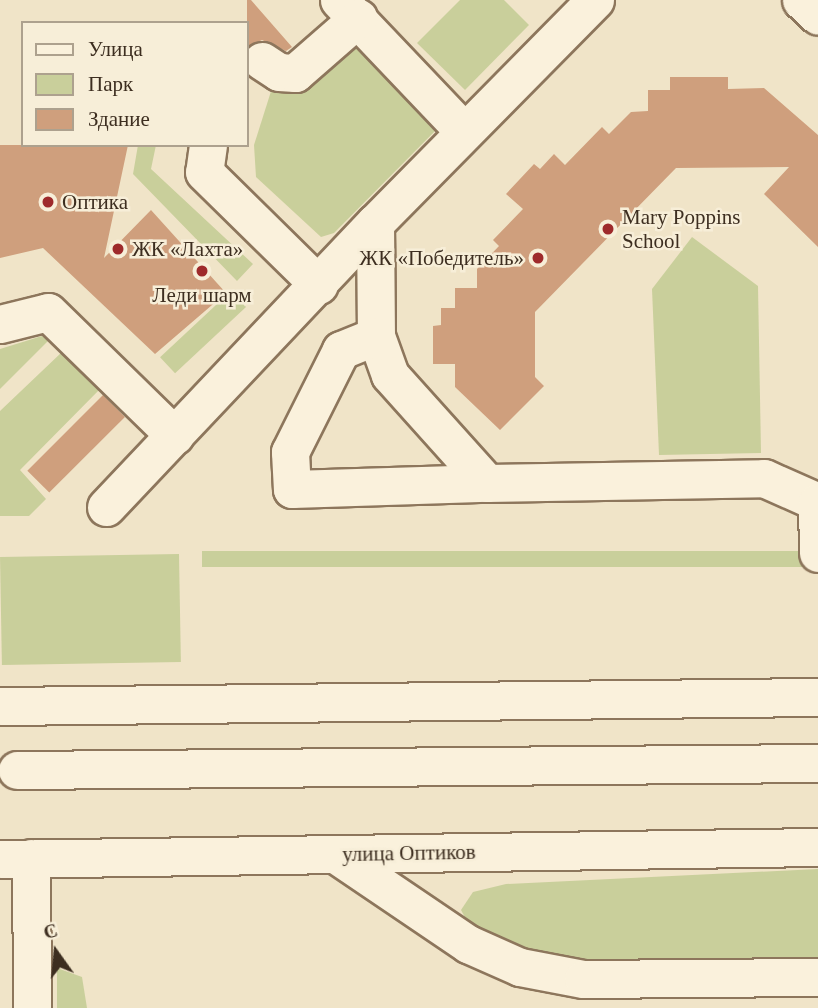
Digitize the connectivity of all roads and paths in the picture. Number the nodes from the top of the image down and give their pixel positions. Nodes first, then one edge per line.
1 (594, 0) edge
2 (801, 0) edge
3 (349, 9) edge
4 (818, 16) edge
5 (262, 61) dead end
6 (462, 130) junction
7 (208, 147) edge
8 (375, 223) junction
9 (319, 285) junction
10 (0, 324) edge
11 (376, 336) junction
12 (175, 436) junction
13 (487, 483) junction
14 (817, 502) edge
15 (106, 507) dead end
16 (818, 553) edge
17 (818, 697) edge
18 (0, 706) edge
19 (818, 763) edge
20 (17, 770) dead end
21 (818, 847) edge
22 (335, 854) junction
23 (15, 858) edge
24 (818, 977) edge
25 (32, 1008) edge

1 - 6 street
2 - 4 street
3 - 5 street
3 - 6 street
6 - 8 street
7 - 9 street
8 - 9 street
8 - 11 street
9 - 12 street
10 - 12 street
11 - 13 street
11 - 13 street
12 - 15 street
13 - 14 street
14 - 16 street
17 - 18 street
19 - 20 street
21 - 22 street, улица Оптиков
22 - 23 street, улица Оптиков
22 - 24 street
23 - 25 street

